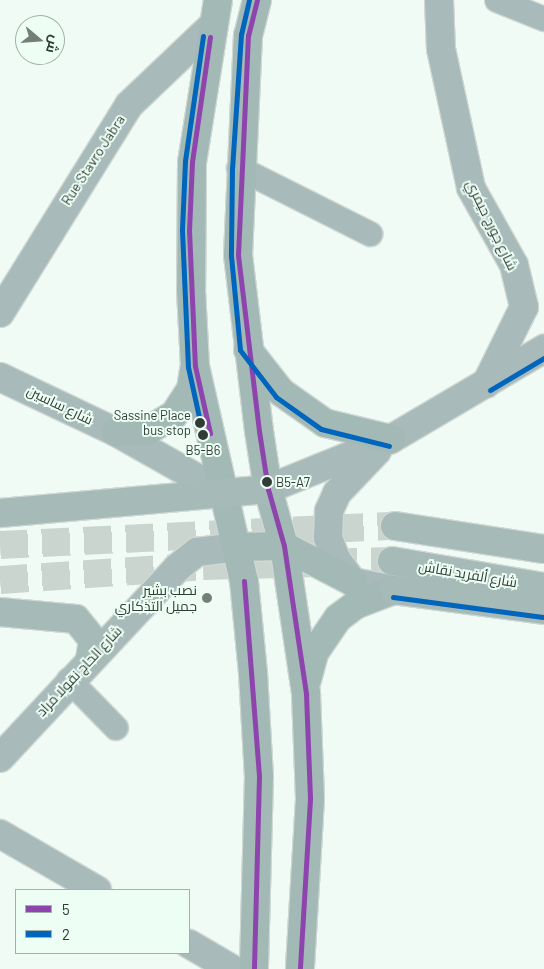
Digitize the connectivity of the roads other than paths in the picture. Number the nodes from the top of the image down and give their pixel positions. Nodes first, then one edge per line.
1 (218, 0) edge
2 (257, 0) edge
3 (439, 0) edge
4 (504, 2) edge
5 (544, 20) edge
6 (211, 27) junction
7 (240, 168) junction
8 (370, 234) dead end
9 (0, 313) edge
10 (246, 348) junction
11 (544, 349) edge
12 (195, 366) junction
13 (0, 377) edge
14 (486, 384) junction
15 (116, 432) junction
16 (391, 439) junction
17 (268, 489) junction
18 (224, 493) junction
19 (0, 513) edge
20 (394, 526) tunnel mouth
21 (284, 546) junction
22 (236, 547) junction
23 (544, 549) edge
24 (392, 560) tunnel mouth
25 (353, 582) junction
26 (544, 587) edge
27 (394, 590) junction
28 (544, 610) edge
29 (0, 612) edge
30 (90, 658) junction
31 (69, 680) junction
32 (306, 694) junction
33 (116, 728) dead end
34 (0, 758) edge
35 (0, 834) edge
36 (95, 889) edge
37 (190, 945) edge
38 (232, 969) edge
39 (254, 969) edge
40 (300, 969) edge

1 - 6 main road
2 - 7 main road
3 - 14 street, شارع جورج حيمري
4 - 5 street
6 - 9 street, Rue Stavro Jabra
6 - 12 main road
7 - 8 street
7 - 10 main road
10 - 16 main road
10 - 17 main road
11 - 14 street
12 - 15 main road
12 - 18 main road
13 - 15 street, شارع ساسين
14 - 16 street
15 - 18 street, شارع ساسين
16 - 17 street
16 - 25 street
17 - 18 highway
17 - 21 main road
18 - 19 highway
18 - 22 main road
20 - 23 highway
21 - 22 main road
21 - 25 main road
21 - 32 main road
22 - 30 street, شارع الحاج نقولا مراد
22 - 39 main road
24 - 26 highway, شارع ألفريد نقاش
25 - 27 street
27 - 28 highway
27 - 32 main road
29 - 30 highway
30 - 31 street, شارع الحاج نقولا مراد
31 - 33 street
31 - 34 street, شارع الحاج نقولا مراد
32 - 40 main road
35 - 36 street
37 - 38 street

